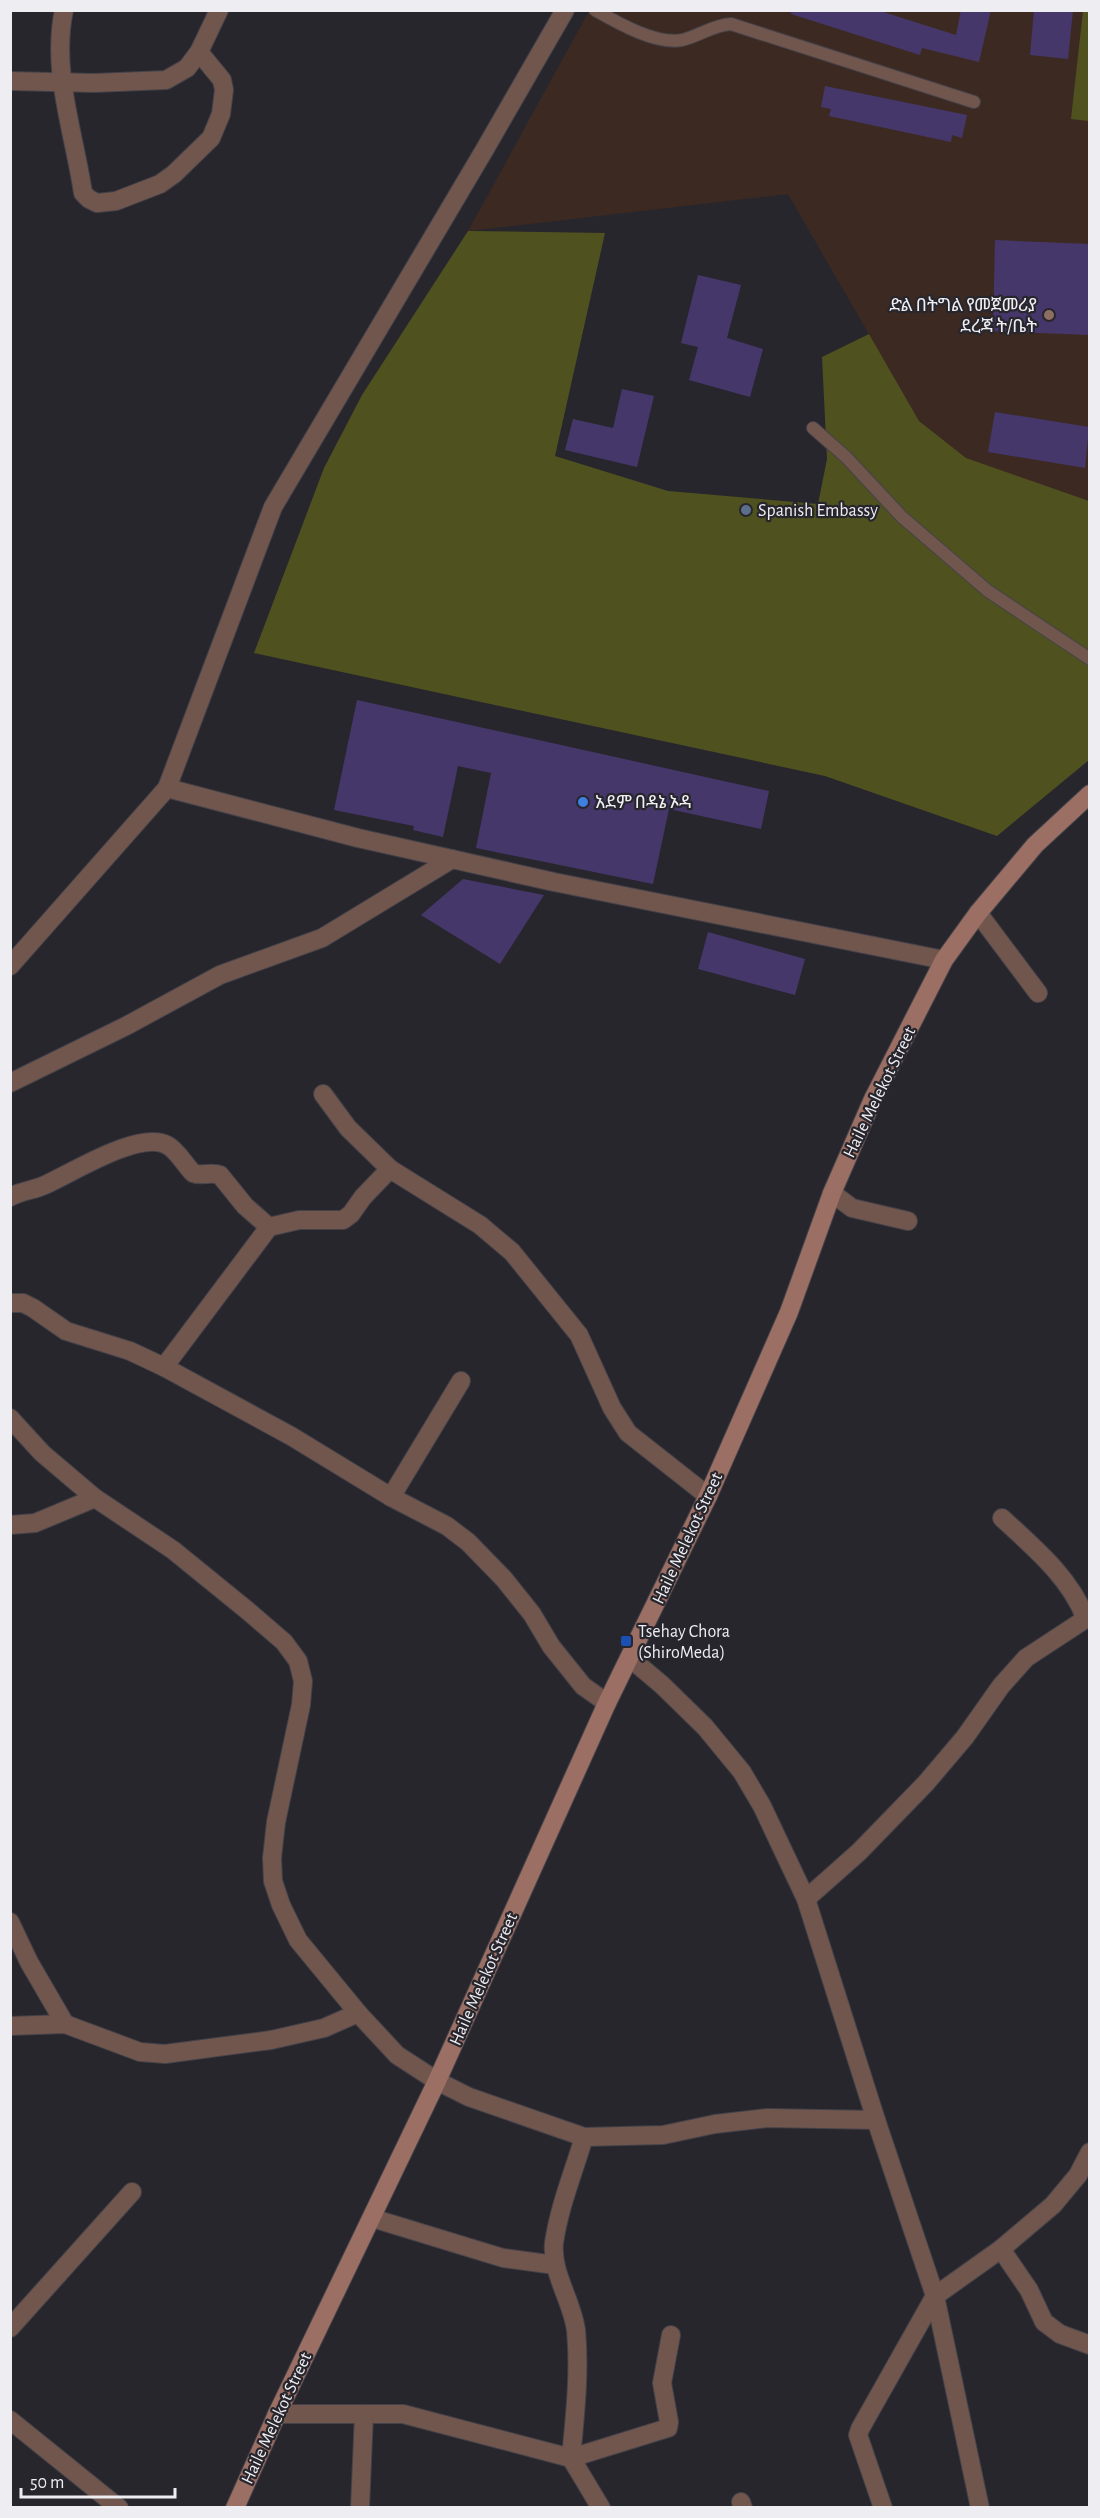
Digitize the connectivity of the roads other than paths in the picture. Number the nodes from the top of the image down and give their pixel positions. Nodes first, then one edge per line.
1 (64, 10) edge
2 (219, 10) edge
3 (595, 10) edge
4 (556, 13) edge
5 (200, 52) junction
6 (10, 81) edge
7 (62, 81) junction
8 (974, 102) dead end
9 (813, 428) dead end
10 (1089, 659) edge
11 (167, 788) junction
12 (1089, 794) edge
13 (452, 859) junction
14 (978, 913) junction
15 (944, 960) junction
16 (10, 966) edge
17 (1038, 993) dead end
18 (10, 1083) edge
19 (323, 1095) dead end
20 (390, 1168) junction
21 (832, 1193) junction
22 (10, 1197) edge
23 (908, 1221) dead end
24 (269, 1227) junction
25 (10, 1303) edge
26 (164, 1367) junction
27 (461, 1381) dead end
28 (10, 1418) edge
29 (708, 1496) junction
30 (95, 1497) junction
31 (391, 1497) junction
32 (1002, 1518) dead end
33 (10, 1525) edge
34 (1087, 1616) edge
35 (630, 1658) junction
36 (607, 1703) junction
37 (806, 1899) junction
38 (10, 1922) edge
39 (358, 2013) junction
40 (65, 2024) junction
41 (10, 2026) edge
42 (437, 2081) junction
43 (876, 2120) junction
44 (584, 2137) junction
45 (1089, 2152) edge
46 (132, 2192) dead end
47 (372, 2217) junction
48 (1001, 2249) junction
49 (555, 2265) junction
50 (935, 2296) junction
51 (10, 2328) edge
52 (671, 2336) dead end
53 (1089, 2345) edge
54 (277, 2414) junction
55 (364, 2414) junction
56 (10, 2420) edge
57 (571, 2458) junction
58 (119, 2508) edge
59 (235, 2508) edge
60 (360, 2508) edge
61 (601, 2508) edge
62 (883, 2508) edge
63 (980, 2508) edge

1 - 7 street
2 - 5 street
3 - 8 lane
4 - 11 street
5 - 7 street
5 - 7 street
6 - 7 street
9 - 10 lane
11 - 13 street
11 - 16 street
12 - 14 main road, Haile Melekot Street
13 - 15 street
13 - 18 street
14 - 15 main road, Haile Melekot Street
14 - 17 street
15 - 21 main road, Haile Melekot Street
19 - 20 street
20 - 24 street
20 - 29 street
21 - 23 street
21 - 29 main road, Haile Melekot Street
22 - 24 street
24 - 26 street
25 - 26 street
26 - 31 street
27 - 31 street
28 - 30 street
29 - 35 main road, Haile Melekot Street
30 - 33 street
30 - 39 street
31 - 36 street
32 - 34 street
34 - 37 street
35 - 36 main road, Haile Melekot Street
35 - 37 street
36 - 42 main road, Haile Melekot Street
37 - 43 street
38 - 40 street
39 - 40 street
39 - 42 street
40 - 41 street
42 - 44 street
42 - 47 main road, Haile Melekot Street
43 - 44 street
43 - 50 street
44 - 49 street
45 - 48 street
46 - 51 street
47 - 49 street
47 - 54 main road, Haile Melekot Street
48 - 50 street
48 - 53 street
49 - 57 street
50 - 62 street
50 - 63 street
52 - 57 street
54 - 55 street
54 - 59 main road, Haile Melekot Street
55 - 57 street
55 - 60 street
56 - 58 street
57 - 61 street

